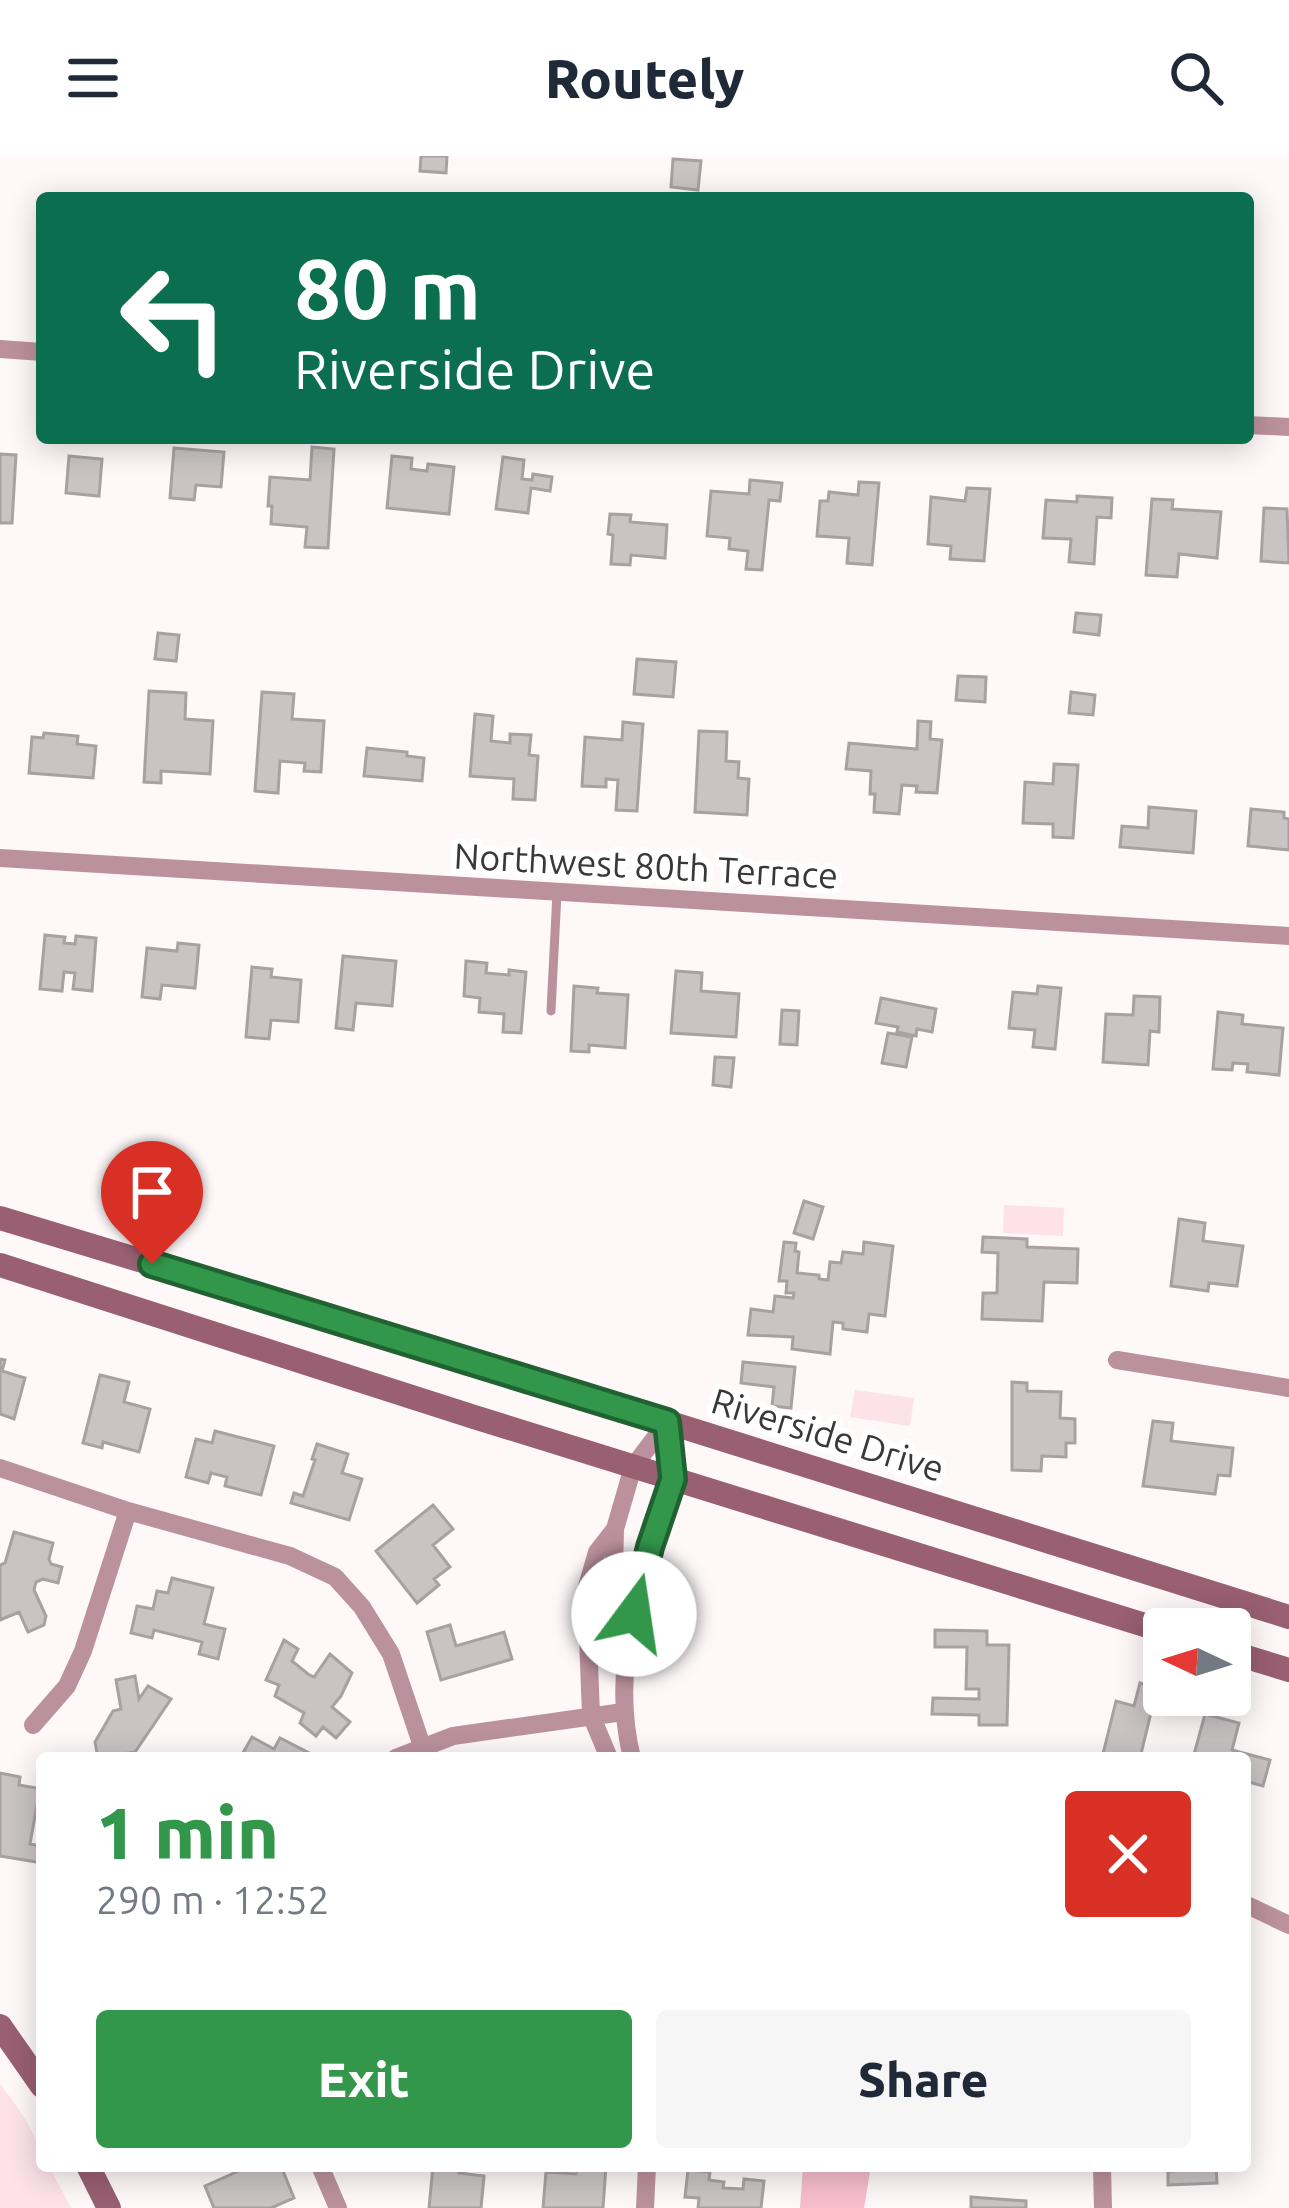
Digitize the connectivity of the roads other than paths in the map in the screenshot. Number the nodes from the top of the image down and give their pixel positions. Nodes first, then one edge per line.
1 (0, 349) edge
2 (36, 352) edge
3 (1254, 425) edge
4 (1289, 427) edge
5 (0, 858) edge
6 (557, 893) junction
7 (1289, 936) edge
8 (551, 1011) dead end
9 (0, 1218) edge
10 (0, 1264) edge
11 (1117, 1360) dead end
12 (1289, 1388) edge
13 (667, 1422) junction
14 (633, 1467) junction
15 (0, 1468) edge
16 (673, 1479) junction
17 (128, 1511) junction
18 (615, 1529) junction
19 (601, 1605) junction
20 (634, 1614) junction
21 (1289, 1617) edge
22 (1143, 1624) edge
23 (588, 1637) junction
24 (1251, 1658) edge
25 (1289, 1670) edge
26 (623, 1712) junction
27 (591, 1714) junction
28 (33, 1726) dead end
29 (422, 1746) junction
30 (409, 1752) edge
31 (607, 1752) edge
32 (631, 1752) edge
33 (1251, 1907) edge
34 (1289, 1925) edge
35 (0, 2026) edge
36 (36, 2077) edge
37 (91, 2172) edge
38 (323, 2172) edge
39 (647, 2172) edge
40 (1102, 2172) edge
41 (110, 2208) edge
42 (338, 2208) edge
43 (645, 2208) edge
44 (1103, 2208) edge

1 - 2 street
3 - 4 street
5 - 6 street, Northwest 80th Terrace
6 - 7 street, Northwest 80th Terrace
6 - 8 lane
9 - 13 street, Riverside Drive
10 - 14 street
11 - 12 street
13 - 14 street
13 - 16 street
13 - 21 street, Riverside Drive
14 - 16 street
14 - 18 street
15 - 17 street
16 - 20 street
16 - 22 street
17 - 28 street
17 - 29 street
18 - 19 street
18 - 23 street
19 - 20 street
19 - 23 street
20 - 26 street
23 - 27 street
24 - 25 street
26 - 27 street
26 - 32 street
27 - 29 street
27 - 31 street
29 - 30 street
33 - 34 street
35 - 36 street
37 - 41 street
38 - 42 street
39 - 43 street
40 - 44 street

